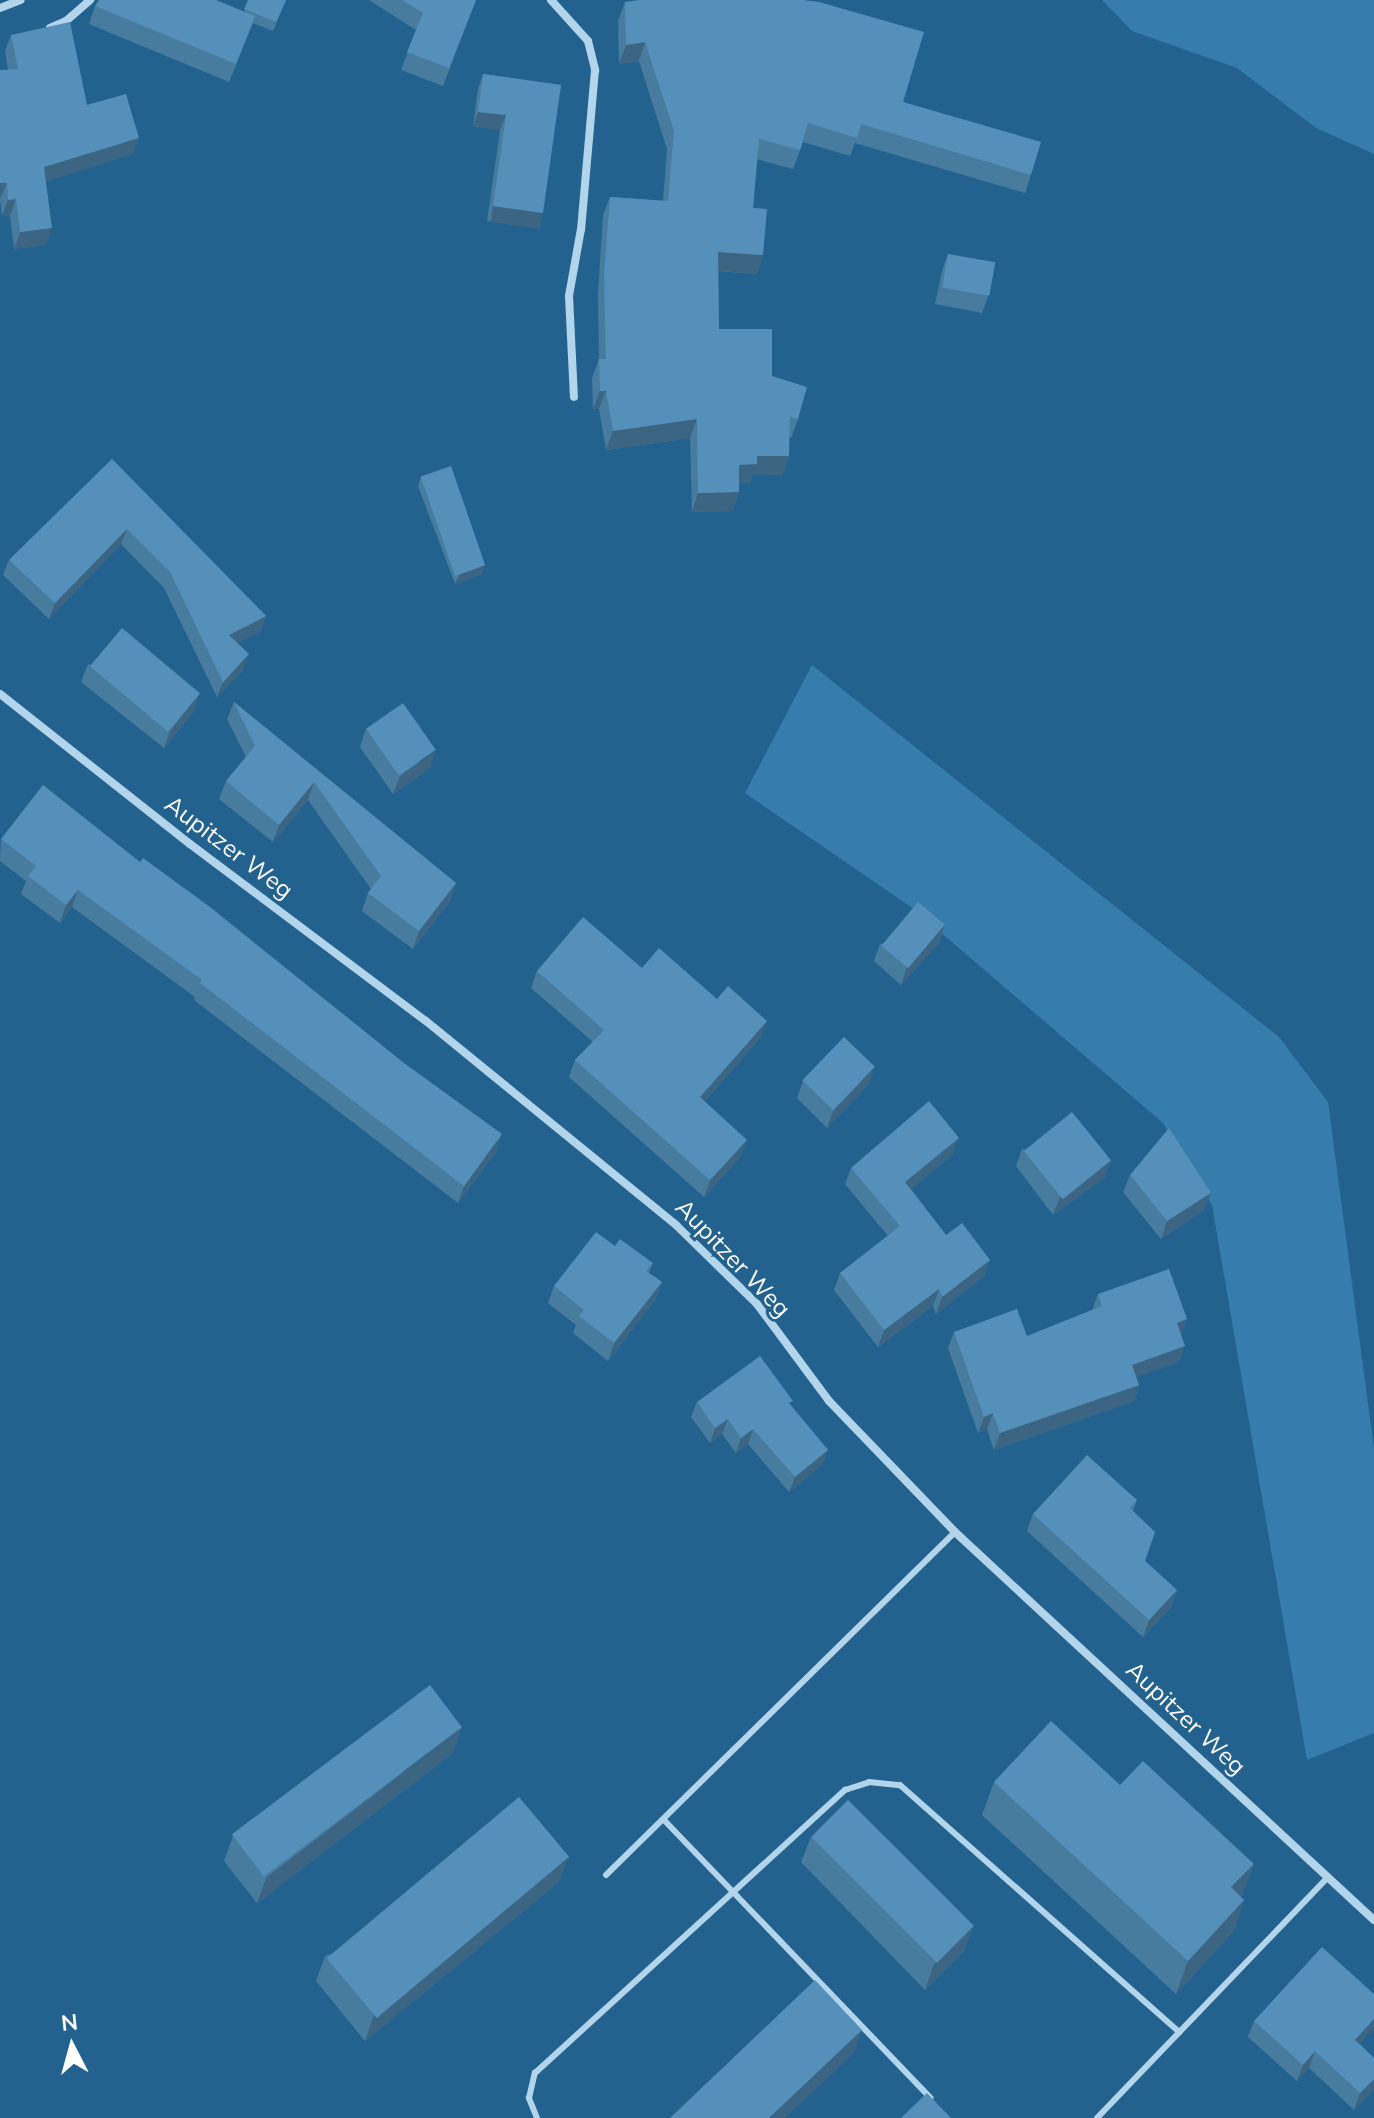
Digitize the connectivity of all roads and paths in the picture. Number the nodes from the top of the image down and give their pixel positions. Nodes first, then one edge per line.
1 (21, 0) edge
2 (90, 0) edge
3 (551, 0) edge
4 (0, 8) edge
5 (45, 31) edge
6 (574, 397) dead end
7 (0, 694) edge
8 (955, 1532) junction
9 (664, 1820) junction
10 (606, 1875) dead end
11 (1328, 1877) junction
12 (733, 1892) junction
13 (1374, 1920) edge
14 (1179, 2032) junction
15 (939, 2107) edge
16 (537, 2118) edge
17 (1097, 2118) edge

1 - 4 street
2 - 5 street
3 - 6 street
7 - 8 street, Aupitzer Weg
8 - 9 lane
8 - 11 street, Aupitzer Weg
9 - 10 lane
9 - 12 lane
11 - 13 street, Aupitzer Weg
11 - 14 lane
12 - 14 lane
12 - 15 lane
12 - 16 lane
14 - 17 lane

